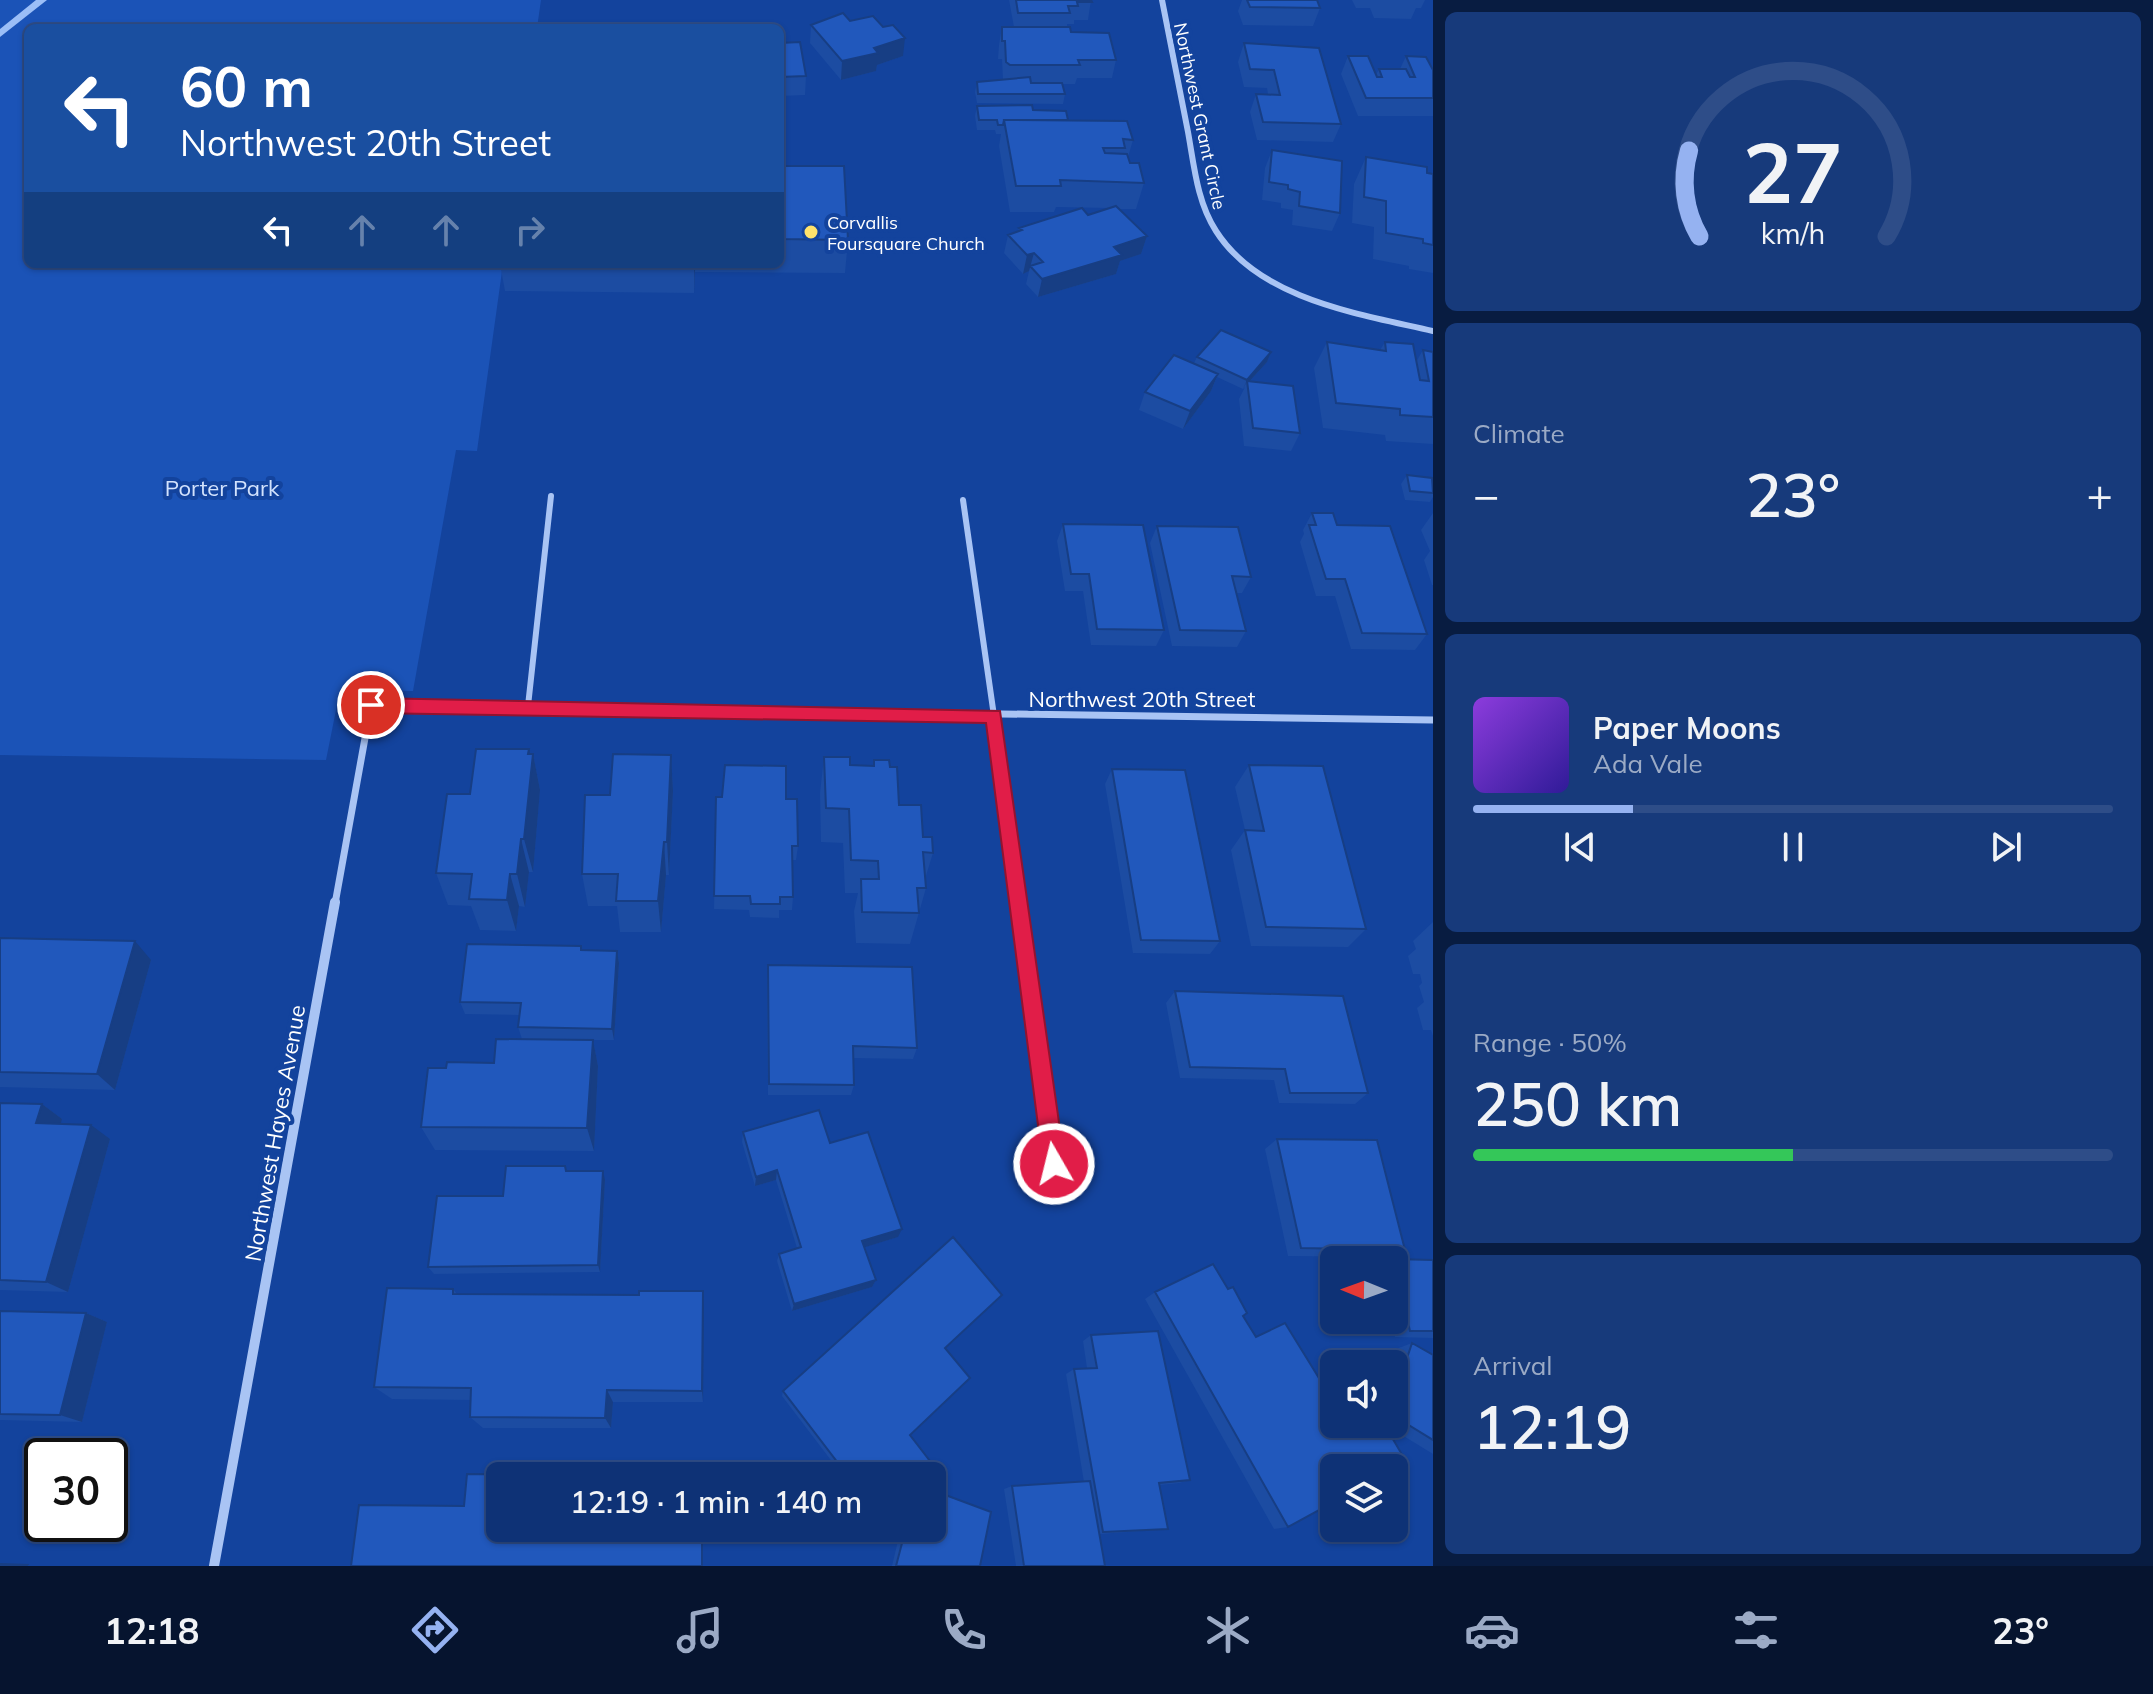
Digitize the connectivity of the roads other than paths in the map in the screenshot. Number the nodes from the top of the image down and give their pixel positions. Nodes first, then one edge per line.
1 (1162, 0) edge
2 (1433, 331) edge
3 (551, 496) dead end
4 (963, 500) dead end
5 (371, 705) joint
6 (528, 706) junction
7 (994, 716) junction
8 (1433, 720) edge
9 (1054, 1164) dead end
10 (214, 1566) edge

1 - 2 street, Northwest Grant Circle
3 - 6 lane
4 - 7 lane
5 - 6 street, Northwest 20th Street
5 - 10 street, Northwest Hayes Avenue
6 - 7 street, Northwest 20th Street
7 - 8 street, Northwest 20th Street
7 - 9 street

